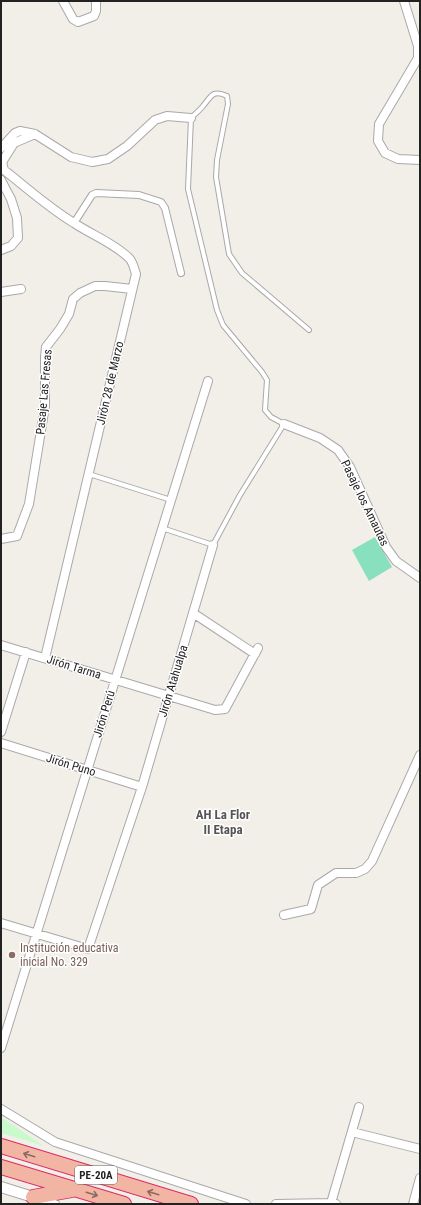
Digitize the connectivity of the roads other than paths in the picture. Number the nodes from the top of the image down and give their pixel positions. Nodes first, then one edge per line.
1 (63, 1) edge
2 (96, 1) edge
3 (404, 1) edge
4 (192, 118) junction
5 (35, 134) junction
6 (1, 148) edge
7 (420, 160) edge
8 (1, 180) edge
9 (74, 223) junction
10 (1, 250) edge
11 (181, 273) dead end
12 (21, 289) dead end
13 (132, 289) junction
14 (1, 292) edge
15 (309, 330) dead end
16 (208, 381) dead end
17 (284, 424) junction
18 (89, 474) junction
19 (171, 500) junction
20 (162, 528) junction
21 (1, 539) edge
22 (213, 545) junction
23 (420, 578) edge
24 (193, 613) junction
25 (1, 645) edge
26 (26, 652) junction
27 (45, 658) junction
28 (115, 680) junction
29 (168, 696) junction
30 (1, 732) edge
31 (1, 744) edge
32 (420, 755) edge
33 (87, 770) junction
34 (142, 787) junction
35 (284, 915) dead end
36 (1, 923) edge
37 (36, 934) junction
38 (1, 1048) edge
39 (359, 1107) dead end
40 (1, 1109) edge
41 (352, 1132) junction
42 (1, 1146) edge
43 (420, 1149) edge
44 (1, 1167) edge
45 (420, 1178) edge
46 (1, 1187) edge
47 (75, 1189) junction
48 (33, 1197) junction
49 (55, 1204) edge
50 (124, 1204) edge
51 (191, 1204) edge
52 (246, 1204) edge
53 (276, 1204) edge
54 (334, 1204) edge
55 (413, 1204) edge

1 - 2 street
3 - 7 street
4 - 5 street
4 - 15 lane
4 - 17 lane
5 - 6 street
5 - 9 street, Jirón 28 de Marzo
8 - 10 street
9 - 11 street
9 - 13 street, Jirón 28 de Marzo
12 - 14 street
13 - 18 street, Jirón 28 de Marzo
13 - 21 street, Pasaje Las Fresas
16 - 19 street, Jirón Perú
17 - 22 lane, Jirón Atahualpa
17 - 23 street, Pasaje los Amautas
18 - 19 lane
18 - 27 street, Jirón 28 de Marzo
19 - 20 street, Jirón Perú
20 - 22 lane
20 - 28 street, Jirón Perú
22 - 24 street, Jirón Atahualpa
24 - 29 street, Jirón Atahualpa
24 - 29 street, Jirón Tarma
25 - 26 street, Jirón Tarma
26 - 27 street, Jirón Tarma
26 - 30 street
27 - 28 street, Jirón Tarma
28 - 29 street, Jirón Tarma
28 - 33 street, Jirón Perú
29 - 34 street, Jirón Atahualpa
31 - 33 street, Jirón Puno
32 - 35 street
33 - 34 street, Jirón Puno
33 - 37 street, Jirón Perú
34 - 37 street, Jirón Atahualpa
36 - 37 street
37 - 38 street, Jirón Perú
39 - 41 street
40 - 52 street
41 - 43 street
41 - 54 street
51 -> 42 highway, PE-20A
44 - 47 highway, PE-20A
45 - 55 street
46 - 48 street
47 - 48 highway
47 -> 50 highway, PE-20A
48 - 49 street
53 - 54 street

